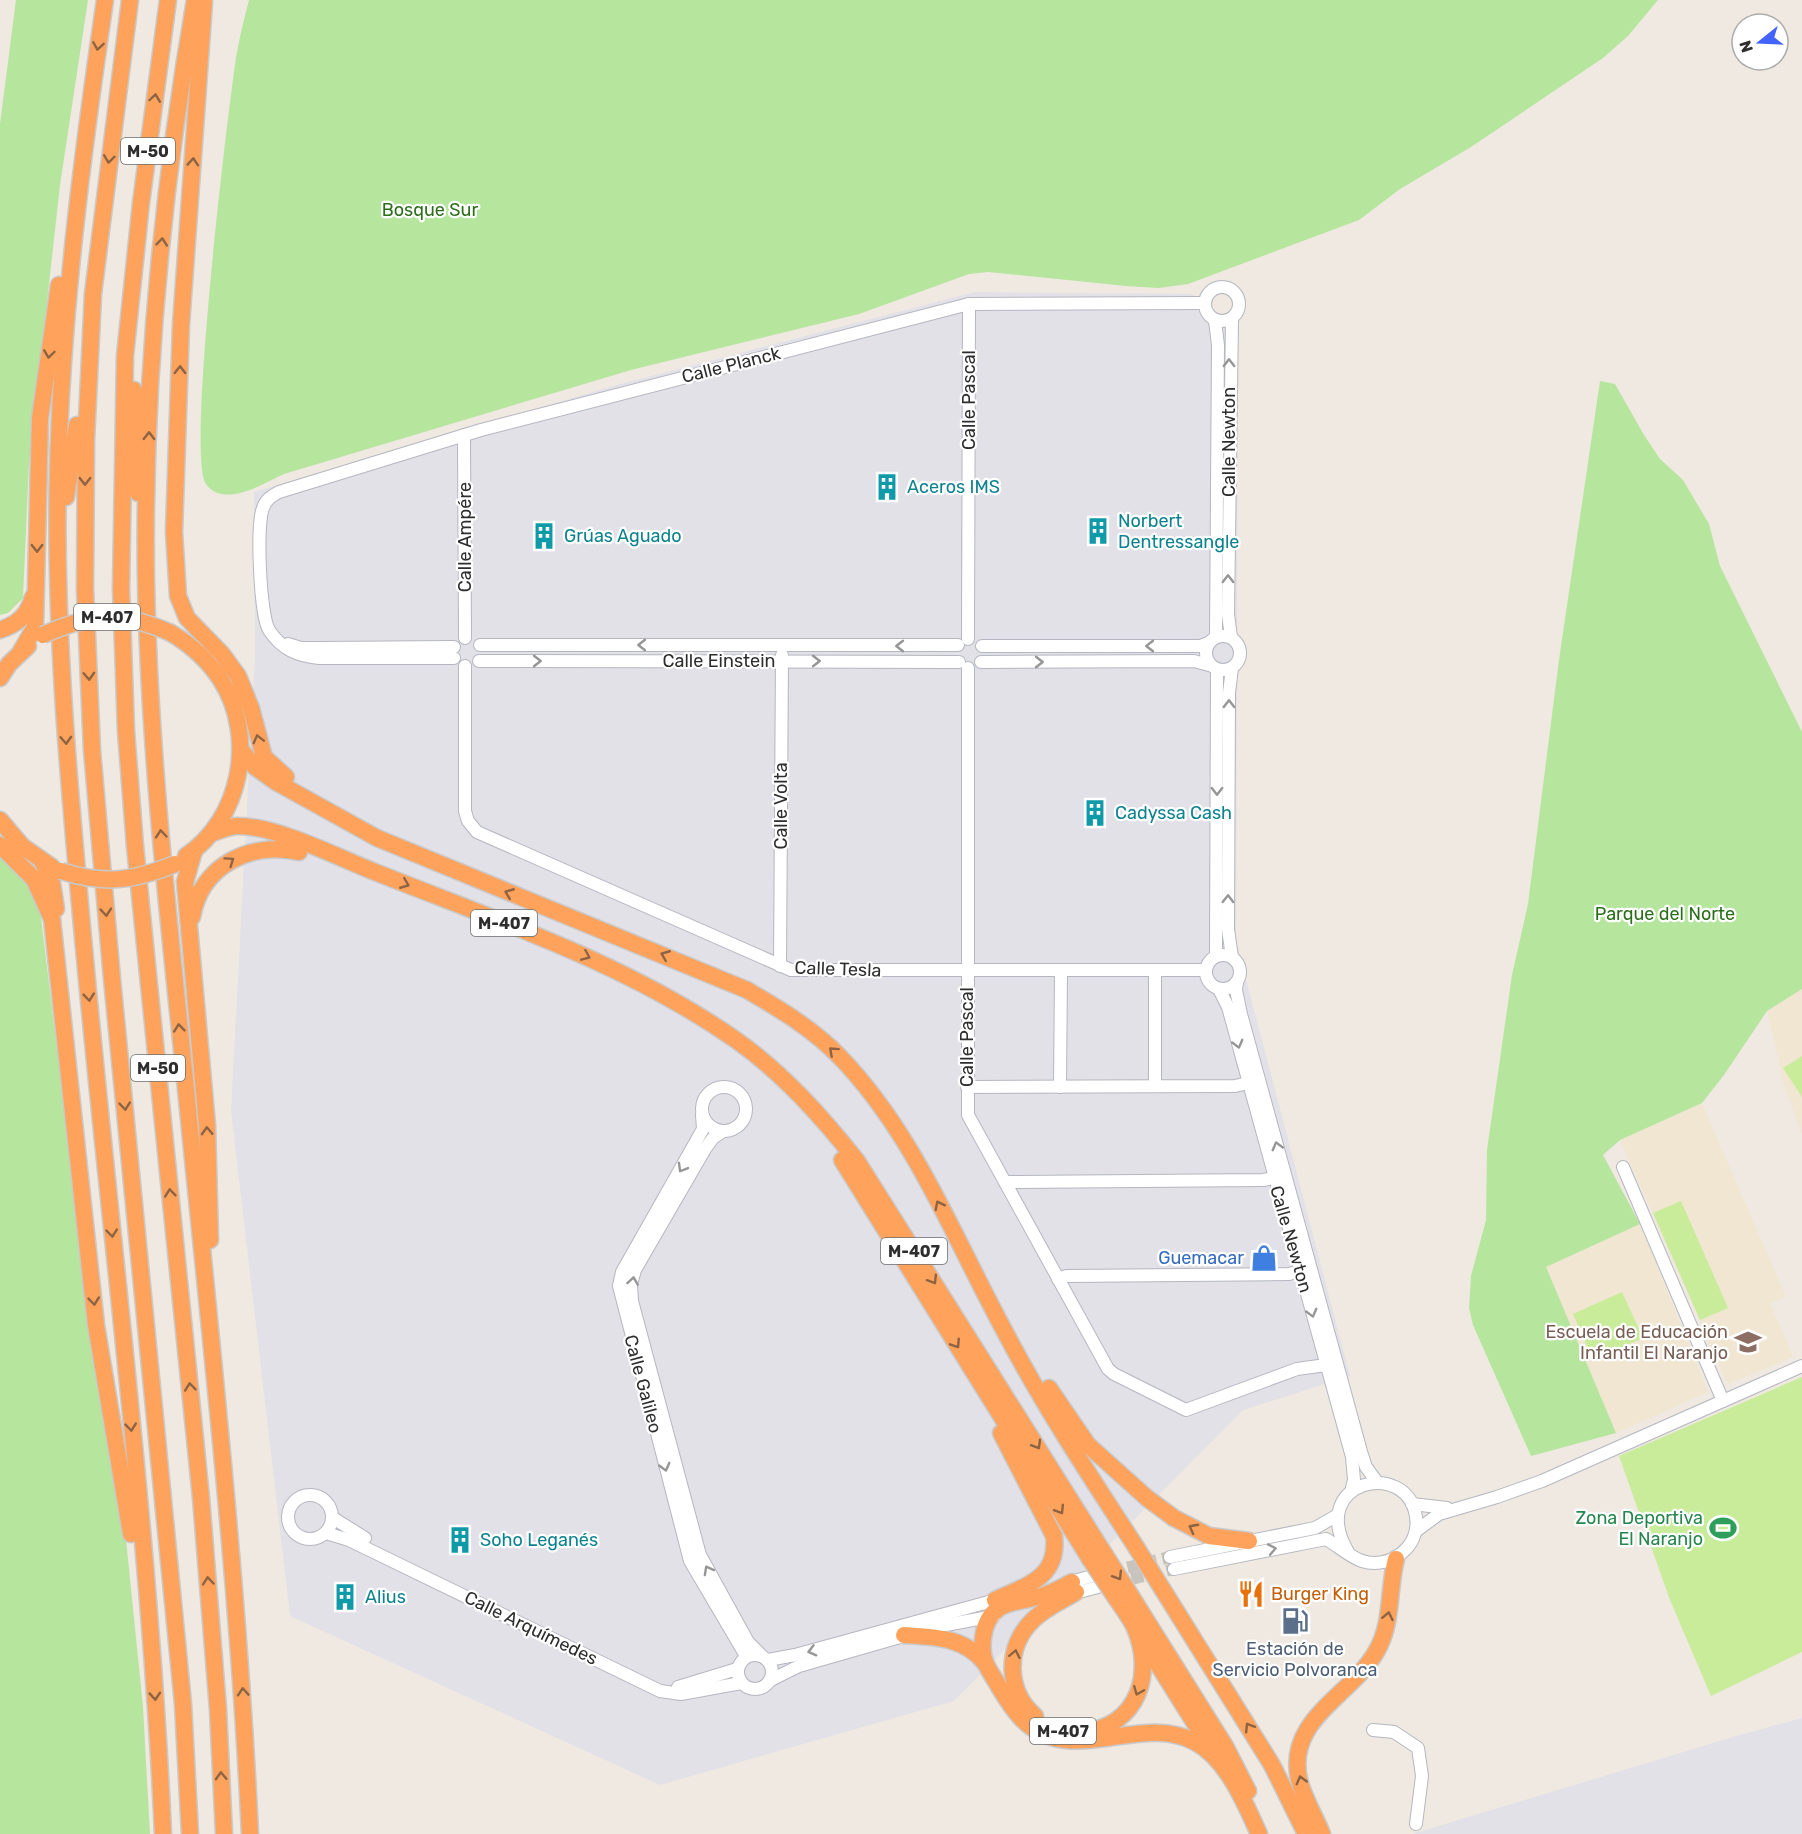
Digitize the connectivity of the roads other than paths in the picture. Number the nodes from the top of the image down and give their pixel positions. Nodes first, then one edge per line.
1 (105, 0) edge
2 (130, 0) edge
3 (168, 0) edge
4 (195, 0) edge
5 (205, 0) edge
6 (75, 214) junction
7 (131, 302) junction
8 (1204, 303) junction
9 (969, 304) junction
10 (1232, 319) junction
11 (1215, 321) junction
12 (88, 381) junction
13 (464, 435) junction
14 (174, 532) junction
15 (146, 579) junction
16 (37, 585) junction
17 (59, 598) junction
18 (0, 630) edge
19 (178, 637) junction
20 (1231, 637) junction
21 (465, 638) junction
22 (1212, 640) junction
23 (963, 642) junction
24 (480, 645) junction
25 (782, 646) junction
26 (982, 646) junction
27 (454, 652) junction
28 (478, 661) junction
29 (782, 661) junction
30 (981, 662) junction
31 (7, 665) edge
32 (963, 665) junction
33 (465, 666) junction
34 (1213, 667) junction
35 (1232, 668) junction
36 (241, 750) junction
37 (327, 808) junction
38 (0, 820) edge
39 (212, 833) junction
40 (0, 845) edge
41 (194, 850) junction
42 (42, 861) junction
43 (351, 862) junction
44 (189, 927) junction
45 (1216, 956) junction
46 (1232, 957) junction
47 (780, 966) junction
48 (1155, 970) junction
49 (1205, 970) junction
50 (968, 971) junction
51 (1061, 971) junction
52 (1237, 982) junction
53 (1219, 989) junction
54 (666, 998) junction
55 (66, 1034) junction
56 (1248, 1083) junction
57 (1155, 1086) junction
58 (967, 1087) junction
59 (1060, 1087) junction
60 (702, 1115) junction
61 (723, 1131) junction
62 (1623, 1167) dead end
63 (1274, 1178) junction
64 (1005, 1182) junction
65 (1300, 1271) junction
66 (1058, 1279) junction
67 (1004, 1332) junction
68 (1326, 1365) junction
69 (1802, 1366) edge
70 (975, 1374) junction
71 (216, 1399) junction
72 (1723, 1401) junction
73 (1377, 1482) junction
74 (1351, 1492) junction
75 (1412, 1504) junction
76 (1454, 1508) junction
77 (1336, 1516) junction
78 (333, 1518) junction
79 (1416, 1531) junction
80 (326, 1533) junction
81 (1249, 1541) junction
82 (1348, 1552) junction
83 (1098, 1557) junction
84 (1396, 1559) junction
85 (1095, 1582) dead end
86 (1074, 1587) junction
87 (1123, 1597) junction
88 (993, 1608) junction
89 (1134, 1626) junction
90 (904, 1635) junction
91 (151, 1638) junction
92 (746, 1656) junction
93 (765, 1657) junction
94 (985, 1663) junction
95 (737, 1669) junction
96 (771, 1680) junction
97 (741, 1683) junction
98 (1373, 1730) dead end
99 (1218, 1760) junction
100 (1416, 1824) dead end
101 (163, 1834) edge
102 (189, 1834) edge
103 (224, 1834) edge
104 (250, 1834) edge
105 (1259, 1834) edge
106 (1271, 1834) edge
107 (1306, 1834) edge
108 (1322, 1834) edge

1 -> 6 highway
2 -> 12 highway, M-50
7 -> 3 highway, M-50
15 -> 4 highway
14 -> 5 highway
6 -> 16 highway
6 - 17 highway
7 - 15 highway
103 -> 7 highway, M-50
8 - 9 street, Calle Planck
8 - 10 street
8 - 11 street
9 - 13 street, Calle Planck
9 - 23 street, Calle Pascal
10 - 11 street
20 -> 10 street, Calle Newton
11 - 22 street, Calle Newton
12 - 17 highway
12 -> 102 highway, M-50
13 - 21 street, Calle Ampére
13 - 27 street, Calle Planck
14 - 19 highway
37 -> 14 highway
71 -> 15 highway
16 - 18 highway
16 - 31 highway
17 -> 91 highway
19 - 31 highway, M-407, bridge
19 - 36 highway, M-407
20 - 22 street
20 - 35 street
21 - 24 street
21 - 27 street
22 -> 26 street
22 - 34 street
23 -> 25 street, Calle Einstein
23 - 26 street
23 - 32 street
25 -> 24 street, Calle Einstein
24 - 28 street
25 - 29 street, Calle Volta
26 - 30 street
27 - 33 street
28 -> 29 street, Calle Einstein
28 - 33 street
29 -> 32 street, Calle Einstein
29 - 47 street, Calle Volta
30 - 32 street
30 -> 34 street
32 - 50 street, Calle Pascal
33 - 47 street, Calle Tesla
34 - 35 street
34 -> 45 street
46 -> 35 street
36 - 37 highway, M-407
36 - 39 highway, M-407
67 -> 37 highway, M-407
38 - 42 highway, M-407
39 - 41 highway, M-407
39 - 43 highway, M-407
40 - 55 highway
41 - 42 highway, M-407, bridge
41 - 44 highway
42 - 55 highway
44 -> 43 highway
43 -> 54 highway, M-407
71 -> 44 highway
45 - 46 street
45 - 49 street
46 - 52 street
47 - 50 street, Calle Tesla
48 - 49 street, Calle Tesla
48 - 51 street, Calle Tesla
48 - 57 street
49 - 53 street
50 - 51 street, Calle Tesla
50 - 58 street, Calle Pascal
51 - 59 street
52 - 53 street
73 -> 52 street, Calle Newton
53 -> 56 street, Calle Newton
54 -> 70 highway, M-407
54 -> 83 highway, M-407
55 -> 91 highway
56 - 57 street
56 - 63 street, Calle Newton
57 - 59 street
58 - 59 street
58 - 64 street, Calle Pascal
60 - 61 street
60 - 61 street
60 -> 92 street, Calle Galileo
93 -> 61 street, Calle Galileo
62 - 72 street
63 - 64 street
63 - 65 street, Calle Newton
64 - 66 street, Calle Pascal
65 - 66 street
65 -> 68 street, Calle Newton
66 - 68 street, Calle Pascal
81 -> 67 highway, M-407
107 -> 67 highway, M-407, bridge
68 - 74 street, Calle Newton
69 - 72 street
70 -> 83 highway, M-407
70 - 88 highway, M-407
104 -> 71 highway
72 - 76 street
73 - 74 street
73 - 75 street
74 - 77 street
75 - 76 street
75 - 79 street
76 - 79 street
77 - 81 street
77 - 82 street
78 - 80 street
78 - 80 street, Calle Arquímedes
78 - 95 street, Calle Arquímedes
79 - 84 street
80 - 97 street, Calle Arquímedes
81 -> 82 street
82 - 84 street
83 -> 87 highway, M-407, bridge
108 -> 84 highway
85 - 86 street
86 - 88 highway
89 -> 86 highway, M-407
87 - 89 highway, M-407
87 - 106 highway, M-407
88 - 90 street
88 -> 93 street
88 - 94 highway
89 - 99 highway, M-407
90 - 94 highway, M-407
90 - 96 street
91 -> 101 highway
92 - 93 street
92 - 95 street
93 - 96 street
94 - 99 highway, M-407
95 - 97 street
96 - 97 street
98 - 100 street
99 - 105 highway, M-407

